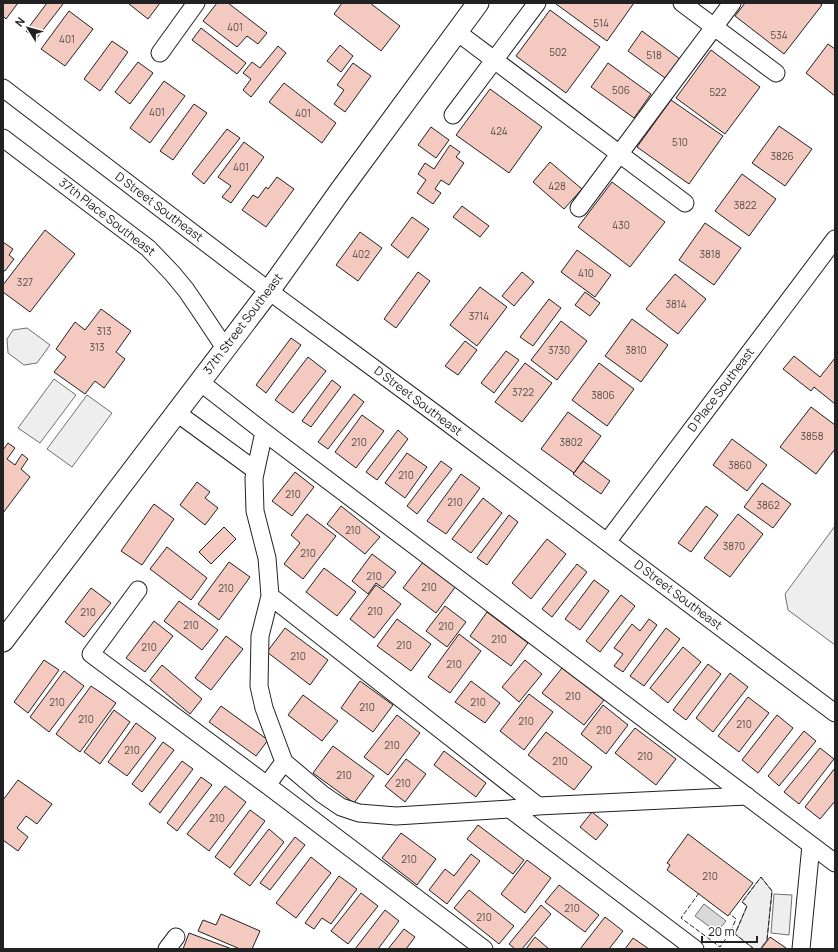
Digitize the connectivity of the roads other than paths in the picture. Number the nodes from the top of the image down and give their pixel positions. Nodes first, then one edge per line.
1 (196, 3) edge
2 (478, 3) edge
3 (537, 3) edge
4 (682, 3) edge
5 (732, 3) edge
6 (714, 27) junction
7 (457, 32) junction
8 (160, 53) dead end
9 (494, 60) junction
10 (776, 73) dead end
11 (3, 88) edge
12 (453, 115) dead end
13 (3, 138) edge
14 (619, 154) junction
15 (685, 203) dead end
16 (579, 208) dead end
17 (835, 239) edge
18 (269, 291) junction
19 (225, 348) junction
20 (200, 382) junction
21 (177, 413) junction
22 (264, 432) junction
23 (255, 470) junction
24 (607, 542) junction
25 (138, 590) dead end
26 (270, 596) junction
27 (3, 641) edge
28 (835, 713) edge
29 (284, 762) junction
30 (267, 785) junction
31 (747, 796) junction
32 (538, 806) junction
33 (510, 809) junction
34 (811, 845) junction
35 (835, 863) edge
36 (484, 949) edge
37 (695, 949) edge
38 (801, 949) edge

1 - 8 street
2 - 7 street, 37th Street Southeast
3 - 9 street
4 - 6 street
5 - 6 street
6 - 10 street
6 - 14 street
7 - 9 street
7 - 18 street, 37th Street Southeast
9 - 12 street
9 - 14 street
11 - 18 street, D Street Southeast
13 - 19 street, 37th Place Southeast
14 - 15 street
14 - 16 street
17 - 24 street, D Place Southeast
18 - 19 street, 37th Street Southeast
18 - 24 street, D Street Southeast
19 - 20 street, 37th Street Southeast
20 - 21 street, 37th Street Southeast
20 - 22 street
21 - 23 street
21 - 27 street, 37th Street Southeast
22 - 23 street
22 - 31 street
23 - 26 street
24 - 28 street, D Street Southeast
25 - 30 street
26 - 29 street
26 - 32 street
29 - 30 street
29 - 33 street
30 - 36 street
31 - 32 street
31 - 34 street
32 - 33 street
33 - 37 street
34 - 35 street
34 - 38 street

